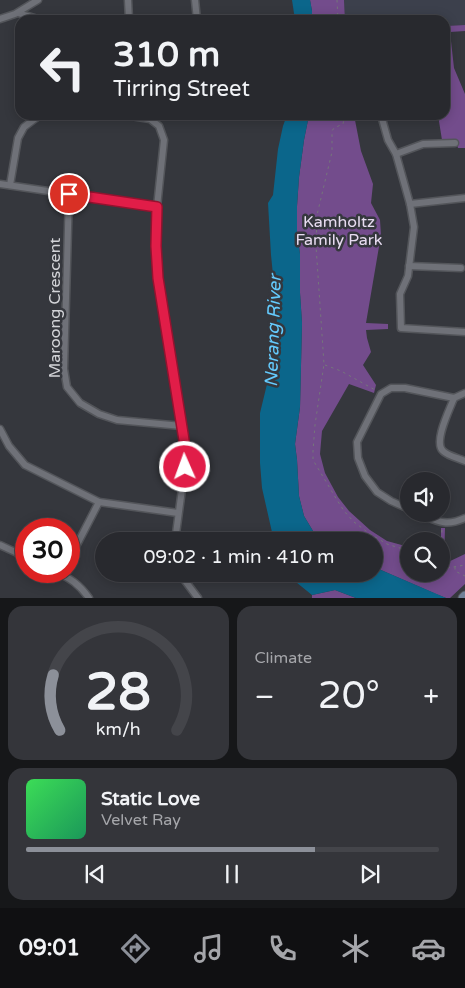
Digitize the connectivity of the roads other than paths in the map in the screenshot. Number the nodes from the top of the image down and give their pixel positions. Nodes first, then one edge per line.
1 (38, 0) edge
2 (128, 0) edge
3 (195, 0) edge
4 (18, 13) junction
5 (24, 15) edge
6 (129, 15) edge
7 (196, 15) edge
8 (0, 19) edge
9 (33, 120) edge
10 (151, 120) edge
11 (382, 120) edge
12 (455, 143) dead end
13 (396, 154) junction
14 (0, 184) edge
15 (10, 185) junction
16 (69, 194) junction
17 (465, 198) edge
18 (410, 204) junction
19 (157, 207) junction
20 (409, 266) junction
21 (461, 268) dead end
22 (465, 332) edge
23 (465, 393) edge
24 (454, 398) junction
25 (182, 426) junction
26 (0, 429) edge
27 (465, 461) edge
28 (99, 502) junction
29 (400, 505) edge
30 (178, 513) junction
31 (465, 518) edge
32 (440, 522) edge
33 (176, 532) edge
34 (80, 539) edge
35 (0, 545) edge
36 (15, 552) edge
37 (186, 582) edge
38 (76, 583) edge
39 (89, 598) edge
40 (198, 598) edge

1 - 4 street
2 - 6 street
3 - 7 street
4 - 5 street
4 - 8 street
9 - 15 street
10 - 19 street
11 - 13 street
12 - 13 street
13 - 18 street
14 - 15 street
15 - 16 street
16 - 19 street
16 - 25 street, Maroong Crescent
17 - 18 street
18 - 20 street
19 - 25 street
20 - 21 street
20 - 22 street
23 - 24 street
24 - 27 street
24 - 29 street
25 - 30 street
26 - 28 street
28 - 30 street
28 - 34 street
30 - 33 street
31 - 32 street
35 - 36 street
37 - 40 street
38 - 39 street

